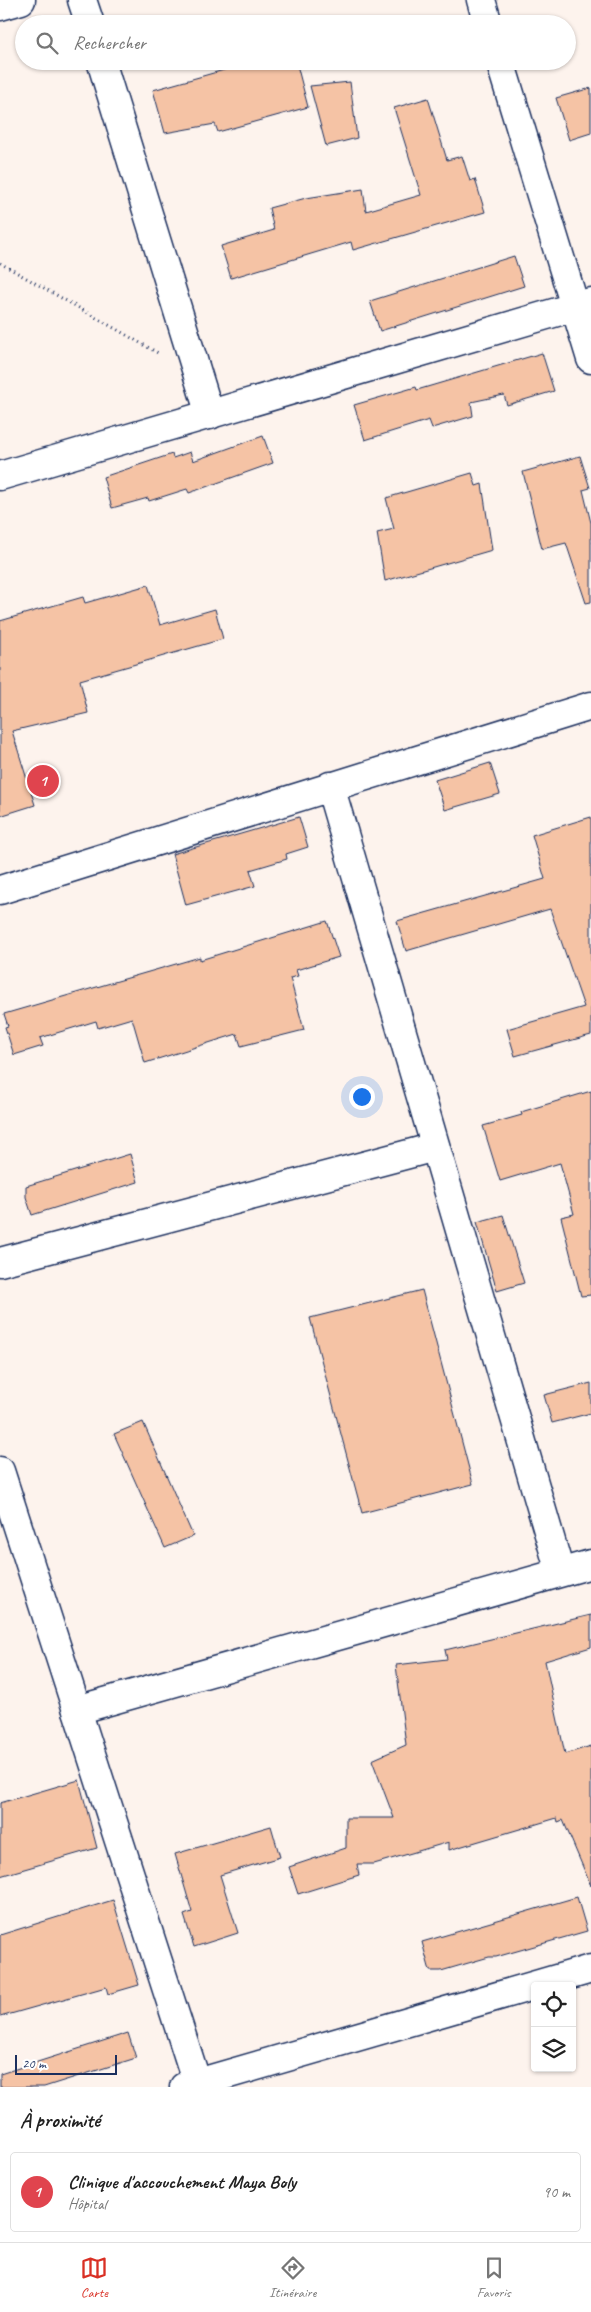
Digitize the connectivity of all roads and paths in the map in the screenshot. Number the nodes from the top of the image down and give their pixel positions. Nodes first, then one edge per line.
1 (21, 0) edge
2 (82, 0) edge
3 (481, 0) edge
4 (0, 6) edge
5 (87, 15) edge
6 (485, 15) edge
7 (104, 70) edge
8 (503, 70) edge
9 (0, 263) edge
10 (583, 304) edge
11 (591, 359) edge
12 (198, 375) junction
13 (210, 415) junction
14 (0, 476) edge
15 (591, 706) edge
16 (330, 786) junction
17 (0, 890) edge
18 (435, 1147) junction
19 (0, 1262) edge
20 (0, 1471) edge
21 (591, 1564) edge
22 (560, 1572) junction
23 (77, 1710) junction
24 (591, 1969) edge
25 (191, 2085) edge

1 - 4 street
2 - 5 street
3 - 6 street
7 - 12 street
8 - 10 street
9 - 12 path
10 - 11 street
10 - 13 street
12 - 13 street
13 - 14 street
15 - 16 street
16 - 17 street
16 - 18 street
18 - 19 street
18 - 22 street
20 - 23 street
21 - 22 street
22 - 23 street
23 - 25 street
24 - 25 street

